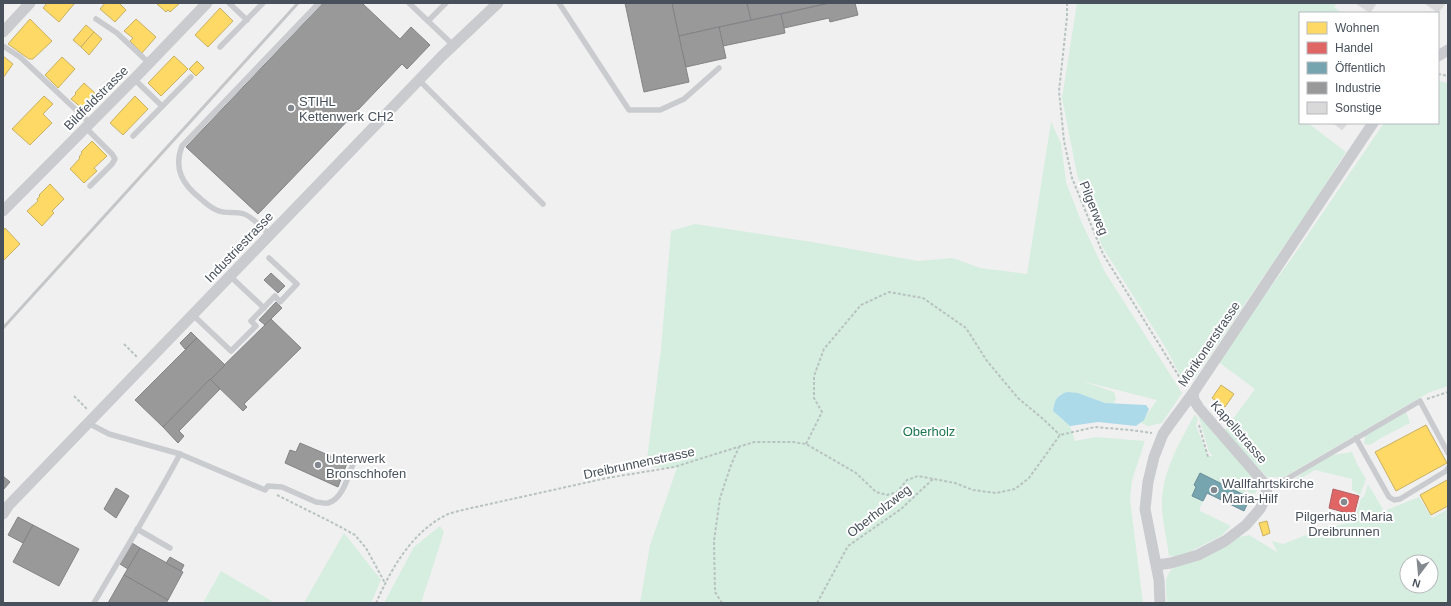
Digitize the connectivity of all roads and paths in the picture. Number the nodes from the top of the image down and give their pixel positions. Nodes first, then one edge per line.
1 (30, 3) edge
2 (207, 3) edge
3 (229, 3) edge
4 (263, 3) edge
5 (319, 3) edge
6 (409, 3) edge
7 (446, 3) edge
8 (498, 3) edge
9 (559, 3) edge
10 (1068, 3) edge
11 (96, 19) dead end
12 (247, 20) junction
13 (428, 21) junction
14 (3, 32) edge
15 (453, 45) junction
16 (3, 46) edge
17 (220, 47) dead end
18 (1448, 50) edge
19 (1439, 55) edge
20 (149, 63) junction
21 (719, 68) dead end
22 (191, 77) dead end
23 (134, 79) junction
24 (419, 80) junction
25 (162, 106) junction
26 (1372, 124) edge
27 (88, 126) junction
28 (133, 136) dead end
29 (90, 186) dead end
30 (543, 204) dead end
31 (3, 211) edge
32 (270, 235) junction
33 (270, 258) dead end
34 (230, 276) junction
35 (264, 308) junction
36 (193, 315) junction
37 (124, 344) dead end
38 (145, 365) junction
39 (1448, 392) edge
40 (1193, 393) junction
41 (74, 396) dead end
42 (1420, 401) junction
43 (92, 420) junction
44 (1198, 421) dead end
45 (1163, 434) junction
46 (1060, 435) junction
47 (1356, 438) junction
48 (806, 444) junction
49 (740, 447) junction
50 (180, 454) junction
51 (1448, 454) edge
52 (1208, 457) dead end
53 (353, 464) dead end
54 (1448, 468) edge
55 (933, 479) junction
56 (1265, 484) junction
57 (266, 490) junction
58 (3, 514) edge
59 (137, 529) junction
60 (170, 548) dead end
61 (1157, 565) junction
62 (385, 583) junction
63 (94, 603) edge
64 (376, 603) edge
65 (722, 603) edge
66 (817, 603) edge
67 (1160, 603) edge

1 - 14 street
2 - 20 street, Bildfeldstrasse
3 - 12 lane
4 - 12 lane
5 - 32 lane
6 - 13 lane
7 - 13 lane
8 - 15 street, Industriestrasse
9 - 21 lane
10 - 40 path, Pilgerweg
11 - 20 lane
12 - 17 lane
13 - 15 lane
15 - 24 street, Industriestrasse
16 - 27 lane
18 - 19 street
20 - 23 street, Bildfeldstrasse
22 - 25 lane
23 - 25 lane
23 - 27 street, Bildfeldstrasse
24 - 30 lane
24 - 32 street, Industriestrasse
25 - 28 lane
26 - 40 street, Mörikonerstrasse
27 - 29 lane
27 - 31 street, Bildfeldstrasse
32 - 34 street, Industriestrasse
33 - 35 lane
34 - 35 lane
34 - 36 street, Industriestrasse
35 - 36 lane
36 - 38 street, Industriestrasse
37 - 38 path
38 - 43 street, Industriestrasse
39 - 42 path
40 - 45 street, Mörikonerstrasse
40 - 56 street, Kapellstrasse
41 - 43 path
42 - 47 lane
42 - 51 lane
43 - 50 lane
43 - 58 street, Industriestrasse
44 - 52 path
45 - 46 path
45 - 61 street, Mörikonerstrasse
46 - 48 path
46 - 55 path, Dreibrunnenstrasse
47 - 54 lane
47 - 56 lane
48 - 49 path, Dreibrunnenstrasse
48 - 55 path, Dreibrunnenstrasse
49 - 62 path, Dreibrunnenstrasse
49 - 65 path
50 - 57 lane
50 - 59 lane
53 - 57 lane
55 - 66 path, Oberholzweg
56 - 61 street, Kapellstrasse
57 - 62 path
59 - 60 lane
59 - 63 lane
61 - 67 street, Mörikonerstrasse
62 - 64 path, Dreibrunnenstrasse

